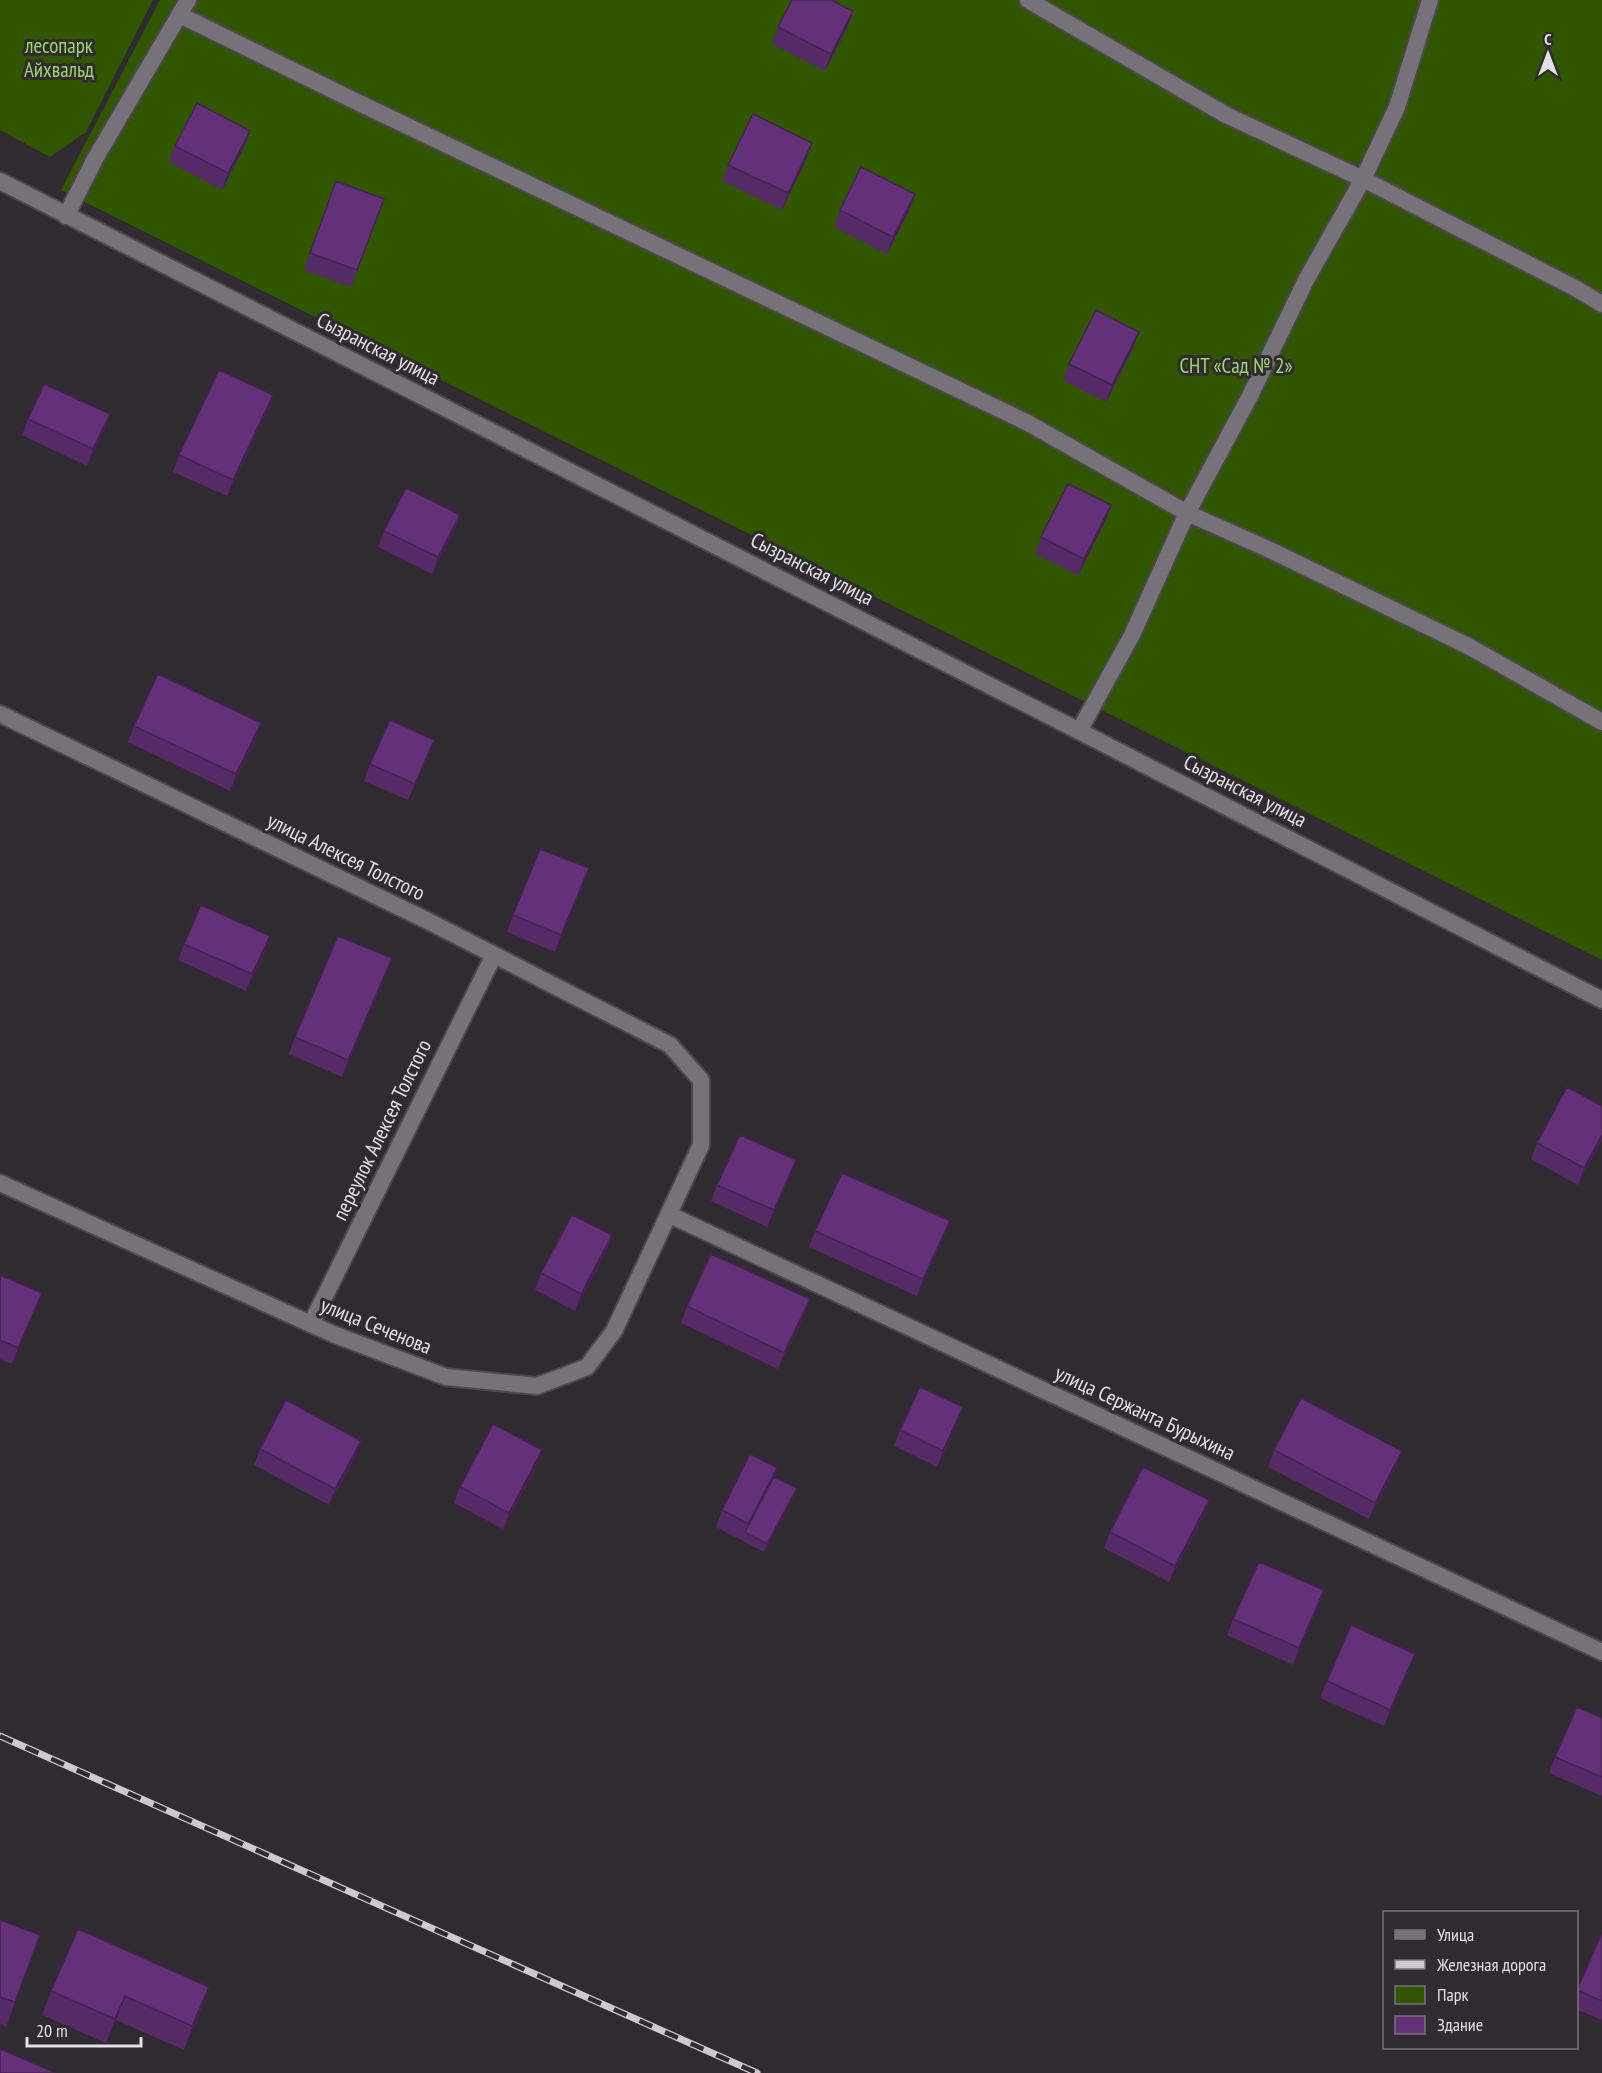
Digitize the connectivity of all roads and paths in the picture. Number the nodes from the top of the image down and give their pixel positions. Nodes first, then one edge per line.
1 (1028, 0) edge
2 (1430, 0) edge
3 (184, 8) edge
4 (1364, 179) junction
5 (0, 181) edge
6 (66, 216) junction
7 (1602, 304) edge
8 (1187, 513) junction
9 (0, 714) edge
10 (1602, 722) edge
11 (1079, 731) junction
12 (494, 955) junction
13 (1602, 1000) edge
14 (0, 1184) edge
15 (670, 1215) junction
16 (311, 1324) junction
17 (1602, 1652) edge

1 - 4 street
2 - 4 street
3 - 6 street
3 - 8 street
4 - 7 street
4 - 8 street
5 - 6 street, Сызранская улица
6 - 11 street, Сызранская улица
8 - 10 street
8 - 11 street
9 - 12 street, улица Алексея Толстого
11 - 13 street, Сызранская улица
12 - 15 street, улица Алексея Толстого
12 - 16 street, переулок Алексея Толстого
14 - 16 street, улица Сеченова
15 - 16 street, улица Сеченова
15 - 17 street, улица Сержанта Бурыхина

